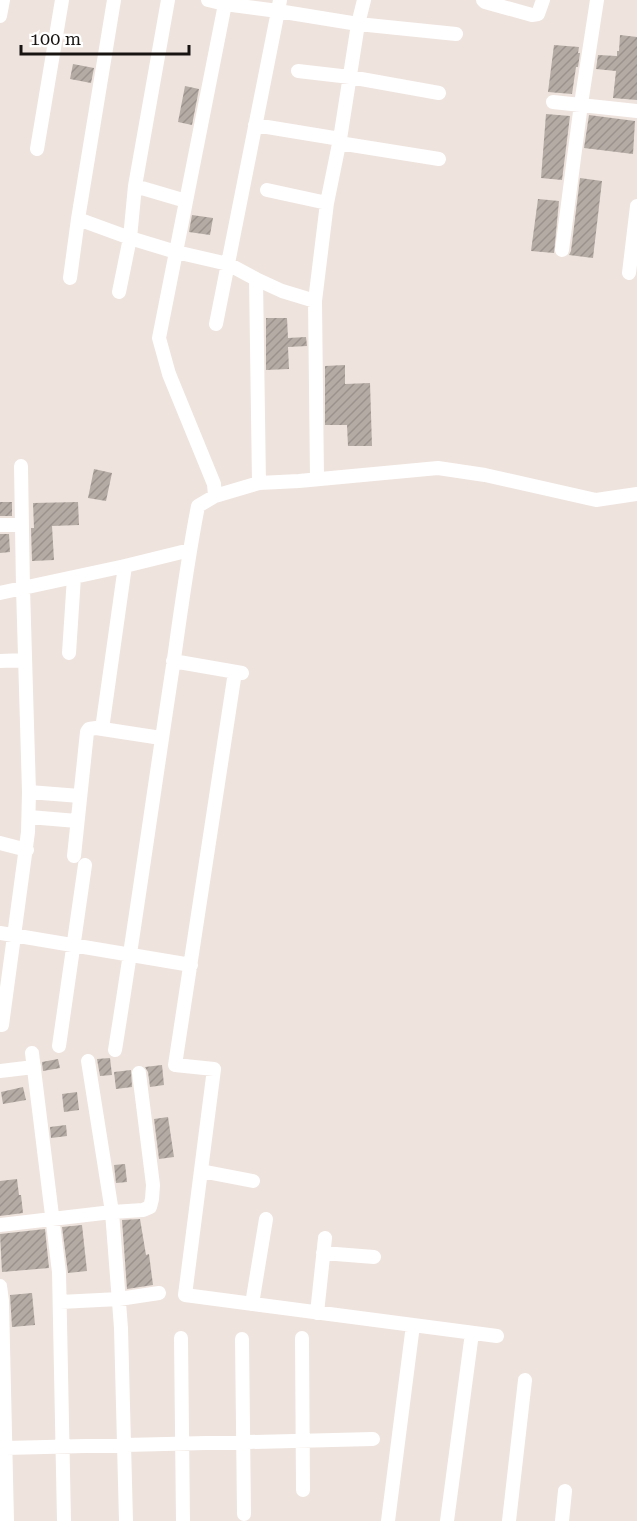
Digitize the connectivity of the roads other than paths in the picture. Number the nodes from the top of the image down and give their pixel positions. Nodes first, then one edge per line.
1 (3, 0) edge
2 (62, 0) edge
3 (114, 0) edge
4 (168, 0) edge
5 (208, 0) edge
6 (364, 0) edge
7 (483, 0) edge
8 (543, 0) edge
9 (597, 0) edge
10 (226, 2) edge
11 (279, 5) edge
12 (0, 16) edge
13 (358, 24) junction
14 (456, 34) dead end
15 (298, 71) dead end
16 (350, 77) junction
17 (439, 93) dead end
18 (554, 102) dead end
19 (581, 104) junction
20 (637, 111) edge
21 (255, 125) junction
22 (339, 141) junction
23 (36, 149) dead end
24 (439, 159) dead end
25 (135, 186) junction
26 (267, 190) dead end
27 (186, 201) junction
28 (327, 202) junction
29 (637, 206) edge
30 (78, 219) junction
31 (130, 238) junction
32 (562, 250) dead end
33 (176, 252) junction
34 (228, 264) junction
35 (629, 273) dead end
36 (70, 278) dead end
37 (256, 279) junction
38 (119, 292) dead end
39 (315, 301) junction
40 (216, 324) dead end
41 (21, 466) dead end
42 (317, 479) junction
43 (259, 483) junction
44 (637, 494) edge
45 (215, 496) junction
46 (0, 525) edge
47 (21, 525) junction
48 (190, 550) junction
49 (125, 566) junction
50 (74, 577) junction
51 (22, 588) junction
52 (0, 593) edge
53 (69, 653) dead end
54 (25, 660) junction
55 (0, 661) edge
56 (173, 661) junction
57 (102, 729) junction
58 (161, 738) junction
59 (29, 792) junction
60 (80, 796) junction
61 (29, 818) junction
62 (77, 821) junction
63 (0, 843) edge
64 (27, 850) junction
65 (74, 856) dead end
66 (85, 866) dead end
67 (7, 934) edge
68 (73, 945) junction
69 (130, 955) junction
70 (191, 966) junction
71 (2, 1025) dead end
72 (59, 1046) dead end
73 (115, 1050) dead end
74 (88, 1061) dead end
75 (0, 1071) edge
76 (139, 1072) dead end
77 (201, 1171) junction
78 (253, 1181) dead end
79 (112, 1212) junction
80 (53, 1219) junction
81 (266, 1219) dead end
82 (0, 1225) edge
83 (325, 1238) dead end
84 (323, 1253) junction
85 (374, 1257) dead end
86 (0, 1286) edge
87 (159, 1293) dead end
88 (119, 1299) junction
89 (1, 1302) edge
90 (60, 1302) junction
91 (252, 1304) junction
92 (317, 1313) junction
93 (413, 1325) junction
94 (472, 1333) junction
95 (497, 1336) dead end
96 (181, 1338) dead end
97 (302, 1338) dead end
98 (1, 1339) edge
99 (242, 1339) dead end
100 (525, 1380) dead end
101 (373, 1439) dead end
102 (303, 1440) junction
103 (243, 1442) junction
104 (182, 1443) junction
105 (124, 1444) junction
106 (63, 1446) junction
107 (5, 1448) junction
108 (303, 1490) dead end
109 (565, 1491) dead end
110 (244, 1514) dead end
111 (6, 1521) edge
112 (64, 1521) edge
113 (126, 1521) edge
114 (183, 1521) edge
115 (388, 1521) edge
116 (447, 1521) edge
117 (509, 1521) edge
118 (562, 1521) edge

1 - 12 street
2 - 23 street
3 - 30 street
4 - 25 street
5 - 10 street
6 - 13 street
7 - 8 street
9 - 19 street
10 - 11 street
10 - 27 street
11 - 13 street
11 - 21 street
13 - 14 street
13 - 16 street
15 - 16 street
16 - 17 street
16 - 22 street
18 - 19 street
19 - 20 street
19 - 32 street
21 - 22 street
21 - 34 street
22 - 24 street
22 - 28 street
25 - 27 street
25 - 31 street
26 - 28 street
27 - 33 street
28 - 39 street
29 - 35 street
30 - 31 street
30 - 36 street
31 - 33 street
31 - 38 street
33 - 34 street
33 - 45 street
34 - 37 street
34 - 40 street
37 - 39 street
37 - 43 street
39 - 42 street
41 - 47 street
42 - 43 street
42 - 44 street
43 - 45 street
45 - 48 street
46 - 47 street
47 - 51 street
48 - 49 street
48 - 56 street
49 - 50 street
49 - 57 street
50 - 51 street
50 - 53 street
51 - 52 street
51 - 54 street
54 - 55 street
54 - 59 street
56 - 58 street
56 - 70 street
57 - 58 street
57 - 60 street
58 - 69 street
59 - 60 street
59 - 61 street
60 - 62 street
61 - 62 street
61 - 64 street
62 - 65 street
63 - 64 street
64 - 67 street
66 - 68 street
67 - 68 street
67 - 71 street
68 - 69 street
68 - 72 street
69 - 70 street
69 - 73 street
70 - 77 street
74 - 79 street
75 - 80 street
76 - 79 street
77 - 78 street
77 - 91 street
79 - 80 street
79 - 88 street
80 - 82 street
80 - 90 street
81 - 91 street
83 - 84 street
84 - 85 street
84 - 92 street
86 - 89 street
87 - 88 street
88 - 90 street
88 - 105 street
89 - 98 street
90 - 106 street
91 - 92 street
92 - 93 street
93 - 94 street
93 - 115 street
94 - 95 street
94 - 116 street
96 - 104 street
97 - 102 street
98 - 107 street
99 - 103 street
100 - 117 street
101 - 102 street
102 - 103 street
102 - 108 street
103 - 104 street
103 - 110 street
104 - 105 street
104 - 114 street
105 - 106 street
105 - 113 street
106 - 107 street
106 - 112 street
107 - 111 street
109 - 118 street

